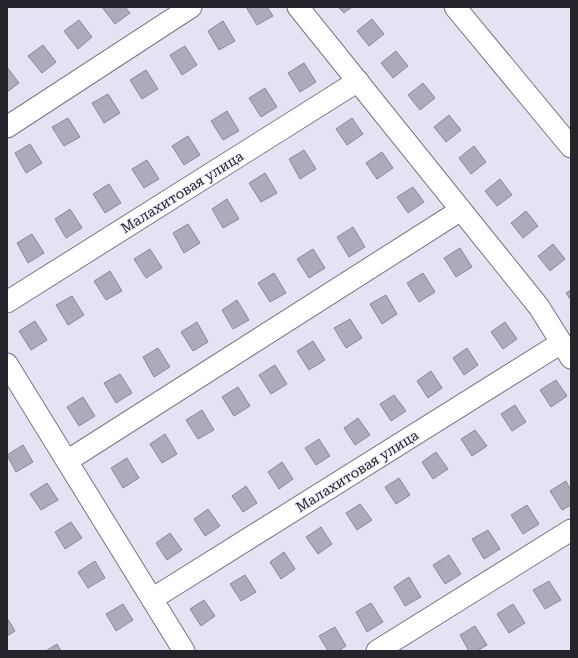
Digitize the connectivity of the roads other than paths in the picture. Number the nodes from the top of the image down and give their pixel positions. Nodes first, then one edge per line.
1 (191, 7) edge
2 (298, 7) edge
3 (455, 7) edge
4 (358, 81) junction
5 (7, 127) edge
6 (571, 147) edge
7 (461, 210) junction
8 (7, 302) edge
9 (566, 350) edge
10 (7, 364) edge
11 (67, 461) junction
12 (571, 530) edge
13 (152, 599) junction
14 (184, 651) edge
15 (377, 651) edge

1 - 5 street
2 - 4 street, Малахитовая улица
3 - 6 street
4 - 7 street, Малахитовая улица
4 - 8 street, Малахитовая улица
7 - 9 street, Малахитовая улица
7 - 11 street
9 - 13 street, Малахитовая улица
10 - 11 street
11 - 13 street
12 - 15 street
13 - 14 street

